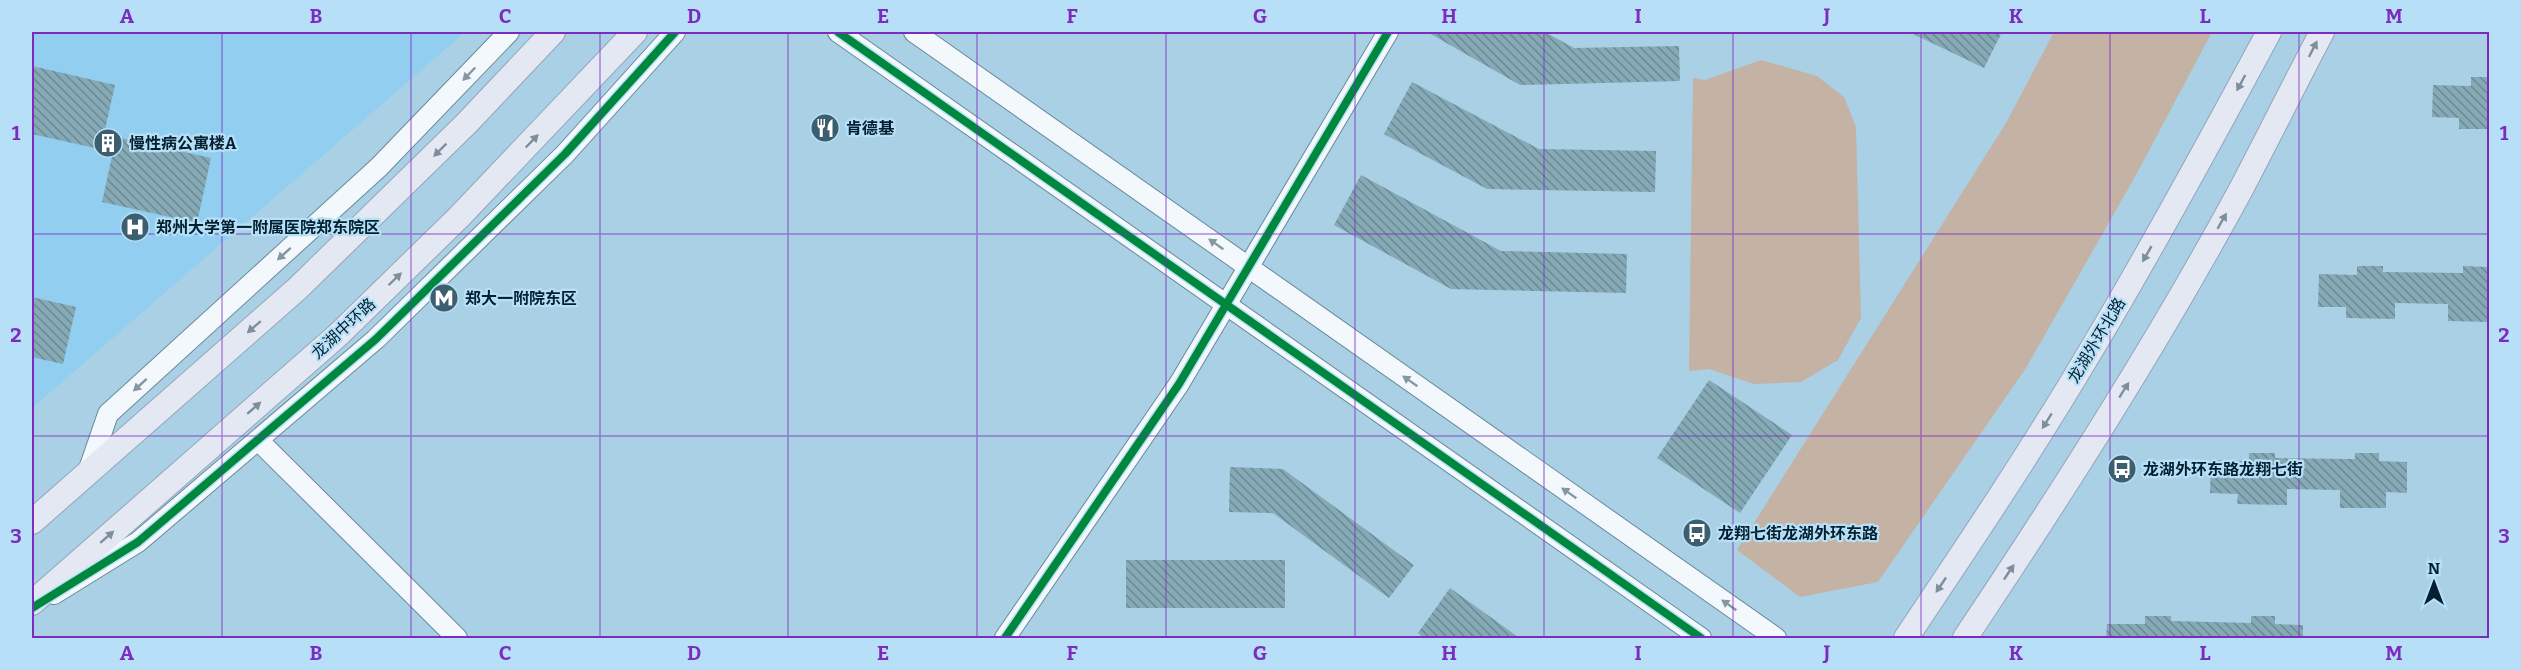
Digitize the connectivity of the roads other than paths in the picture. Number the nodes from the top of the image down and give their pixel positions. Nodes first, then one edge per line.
1 (509, 32) edge
2 (553, 32) edge
3 (635, 32) edge
4 (675, 32) edge
5 (838, 32) edge
6 (914, 32) edge
7 (1388, 32) edge
8 (2269, 32) edge
9 (2322, 32) edge
10 (1248, 267) junction
11 (1226, 304) junction
12 (258, 440) junction
13 (88, 472) junction
14 (32, 522) edge
15 (32, 603) edge
16 (32, 608) edge
17 (457, 639) edge
18 (1005, 639) edge
19 (1701, 639) edge
20 (1776, 639) edge
21 (1906, 639) edge
22 (1965, 639) edge

1 -> 13 street
2 -> 13 main road
15 -> 3 main road, 龙湖中环路
4 - 12 street
5 - 11 street
10 -> 6 street
7 - 10 street
8 -> 21 main road, 龙湖外环北路
22 -> 9 main road
10 - 11 street
20 -> 10 street
11 - 18 street
11 - 19 street
12 - 16 street
12 - 17 street
13 - 14 main road

